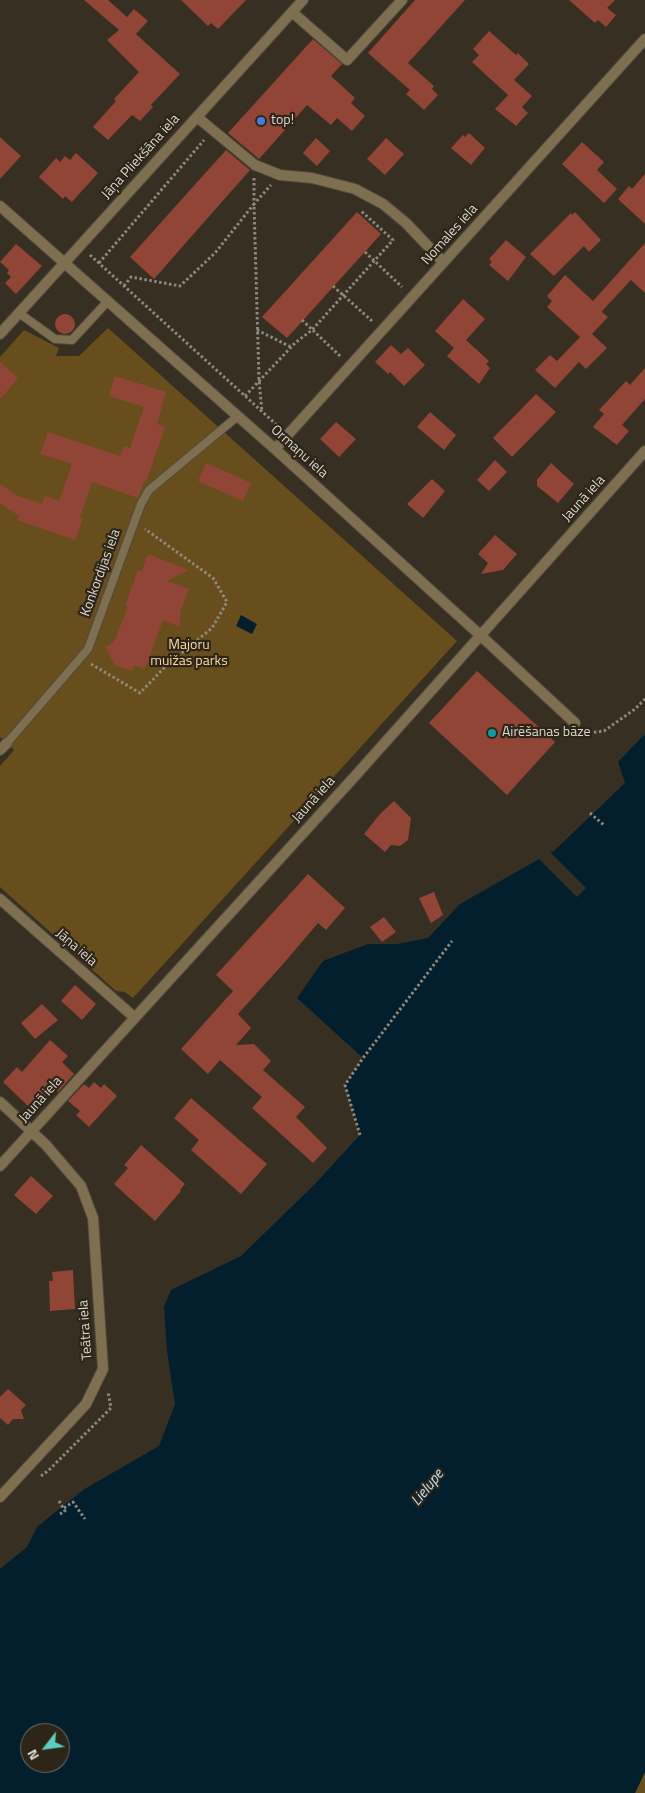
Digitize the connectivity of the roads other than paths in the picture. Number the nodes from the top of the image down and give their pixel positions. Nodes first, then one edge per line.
1 (303, 0) edge
2 (402, 0) edge
3 (292, 12) junction
4 (645, 39) edge
5 (197, 117) junction
6 (0, 206) edge
7 (443, 262) junction
8 (64, 263) junction
9 (108, 302) junction
10 (19, 313) junction
11 (0, 334) edge
12 (238, 416) junction
13 (275, 449) junction
14 (645, 451) edge
15 (480, 635) junction
16 (575, 723) road end
17 (3, 746) edge
18 (0, 899) edge
19 (134, 1017) junction
20 (0, 1102) edge
21 (32, 1131) junction
22 (0, 1166) edge
23 (0, 1497) edge

1 - 3 street, Jāņa Pliekšāna iela
2 - 3 street
3 - 5 street, Jāņa Pliekšāna iela
4 - 7 street, Nomales iela
5 - 7 street
5 - 8 street, Jāņa Pliekšāna iela
6 - 8 street, Ormaņu iela
7 - 13 street, Nomales iela
8 - 9 street, Ormaņu iela
8 - 10 street, Jāņa Pliekšāna iela
9 - 10 lane
9 - 12 street, Ormaņu iela
10 - 11 street, Jāņa Pliekšāna iela
12 - 13 street, Ormaņu iela
12 - 17 lane, Konkordijas iela
13 - 15 street, Ormaņu iela
14 - 15 street, Jaunā iela
15 - 16 street, Ormaņu iela
15 - 19 street, Jaunā iela
18 - 19 street, Jāņa iela
19 - 21 street, Jaunā iela
20 - 21 street
21 - 22 street, Jaunā iela
21 - 23 street, Teātra iela

